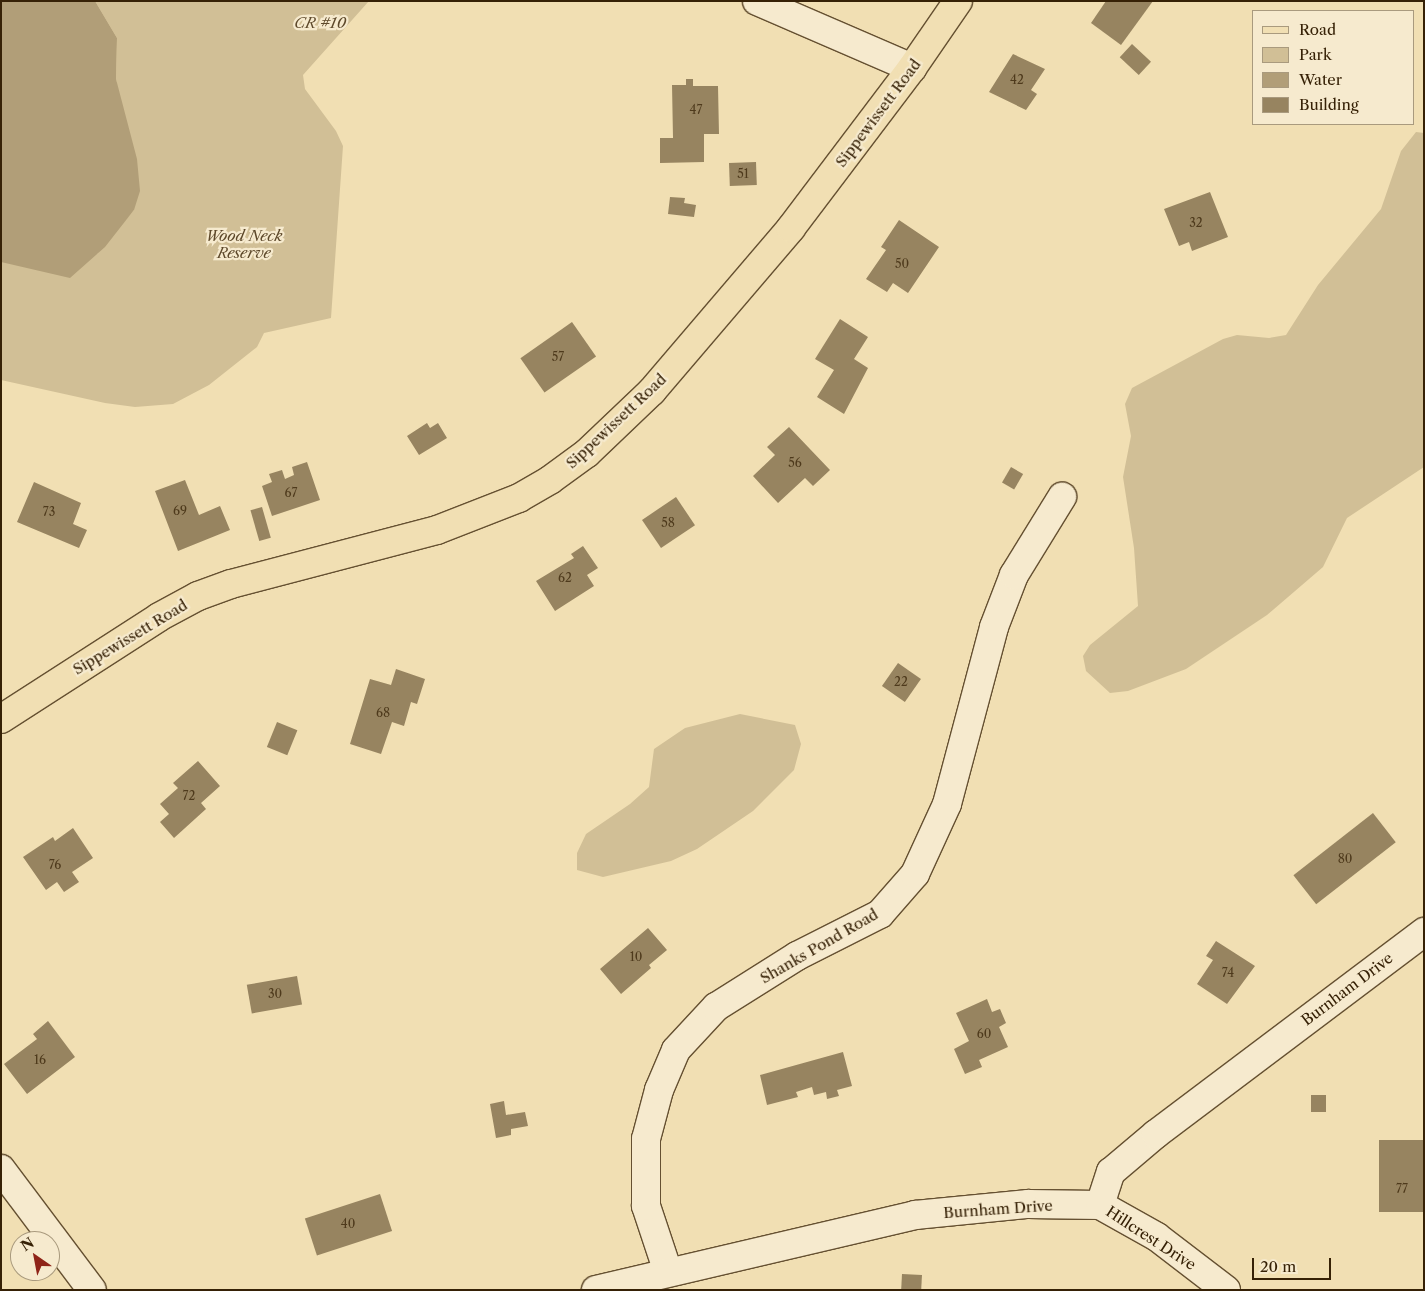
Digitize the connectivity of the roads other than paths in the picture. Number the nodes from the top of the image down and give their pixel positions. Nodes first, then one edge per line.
1 (757, 1) edge
2 (958, 1) edge
3 (912, 68) junction
4 (1062, 497) dead end
5 (1, 719) edge
6 (1424, 932) edge
7 (1, 1169) edge
8 (1100, 1204) junction
9 (668, 1272) junction
10 (92, 1290) edge
11 (596, 1290) edge
12 (1226, 1290) edge

1 - 3 street
2 - 3 main road, Sippewissett Road
3 - 5 main road, Sippewissett Road
4 - 9 street, Shanks Pond Road
6 - 8 street, Burnham Drive
7 - 10 street
8 - 9 street, Burnham Drive
8 - 12 street, Hillcrest Drive
9 - 11 street, Burnham Drive

